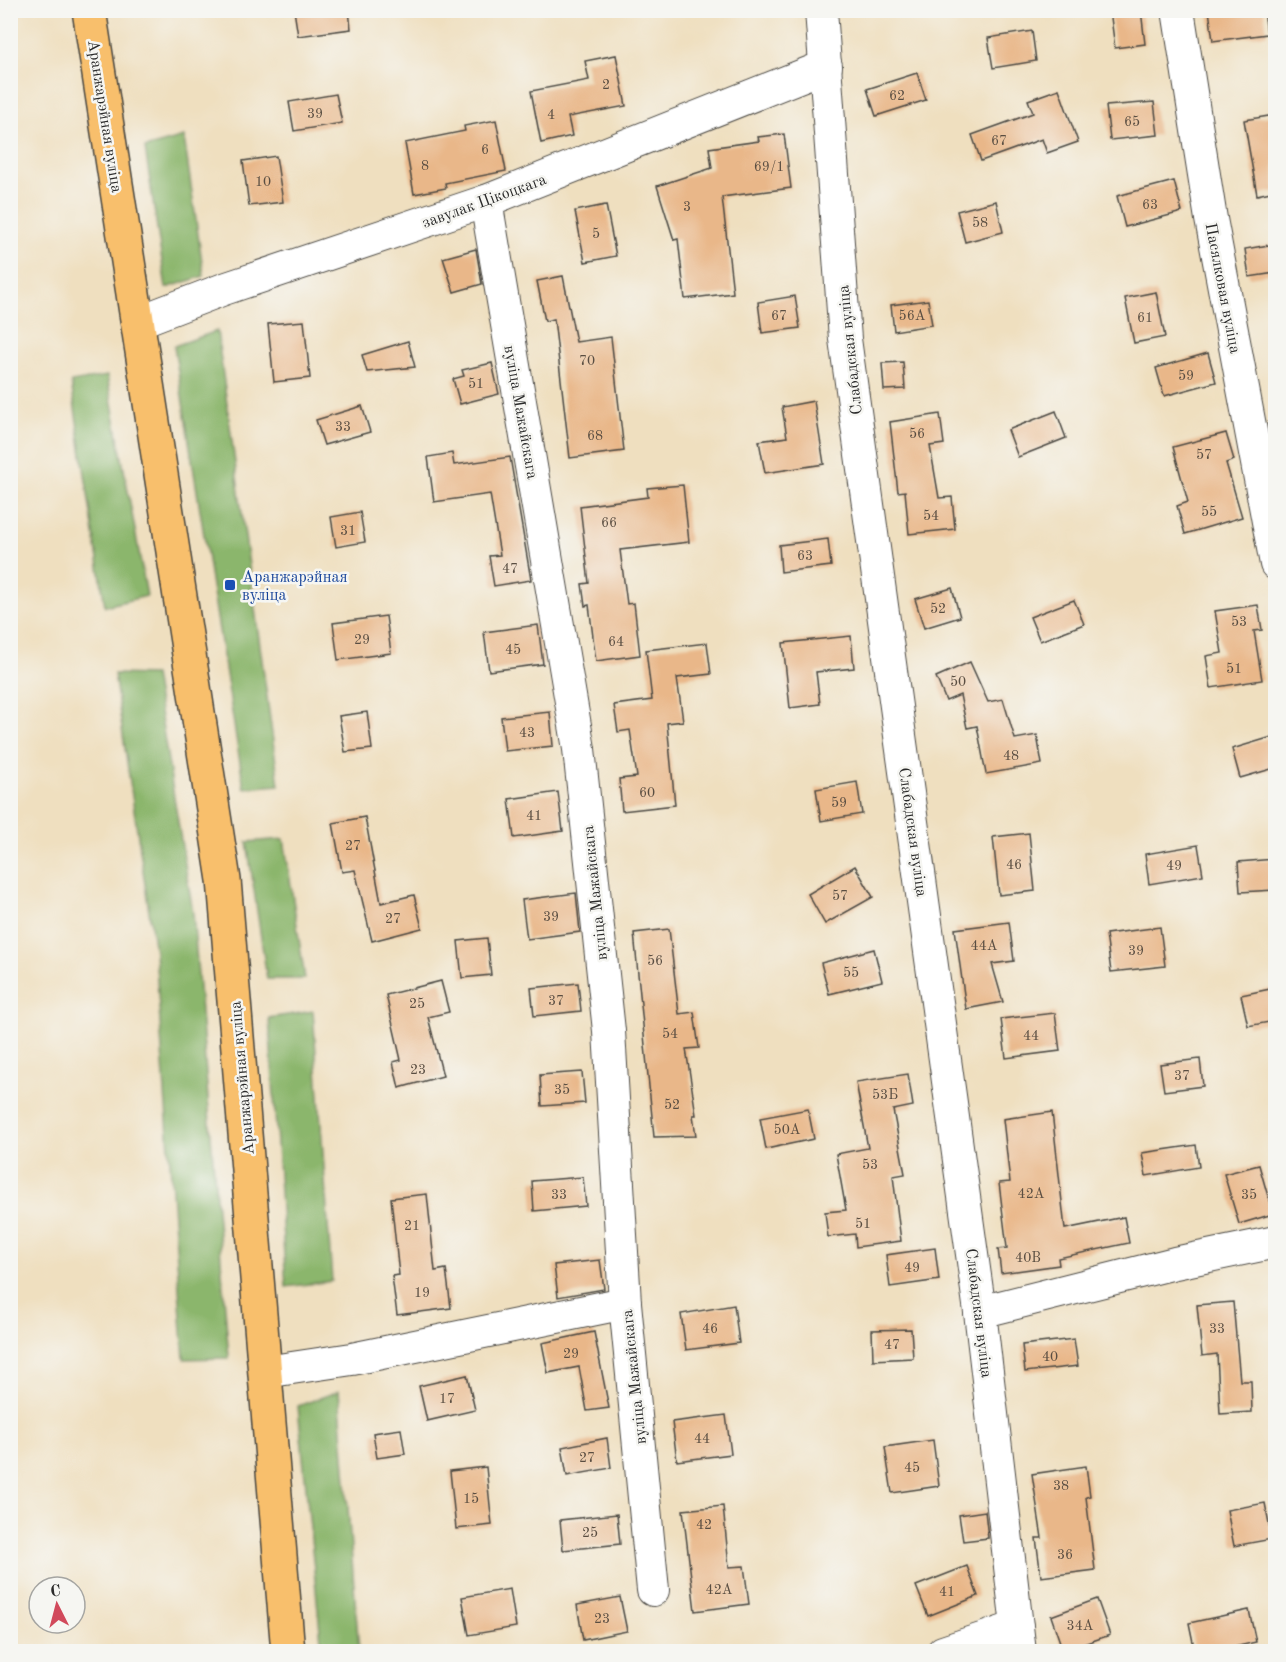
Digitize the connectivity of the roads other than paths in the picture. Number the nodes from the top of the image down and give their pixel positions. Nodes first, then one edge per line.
1 (89, 10) edge
2 (821, 10) edge
3 (1178, 10) edge
4 (826, 66) junction
5 (486, 201) junction
6 (138, 322) junction
7 (1275, 564) edge
8 (1275, 1242) edge
9 (625, 1303) junction
10 (980, 1312) junction
11 (265, 1372) junction
12 (653, 1590) dead end
13 (1019, 1639) edge
14 (288, 1652) edge
15 (943, 1652) edge

1 - 6 main road, Аранжарэйная вуліца
2 - 4 street, Слабадская вуліца
3 - 7 street, Пасялковая вуліца
4 - 5 street, завулак Цікоцкага
4 - 10 street, Слабадская вуліца
5 - 6 street, завулак Цікоцкага
5 - 9 street, вуліца Мажайскага
6 - 11 main road, Аранжарэйная вуліца
8 - 10 street
9 - 11 street
9 - 12 street, вуліца Мажайскага
10 - 13 street, Слабадская вуліца
11 - 14 main road, Аранжарэйная вуліца
13 - 15 street

